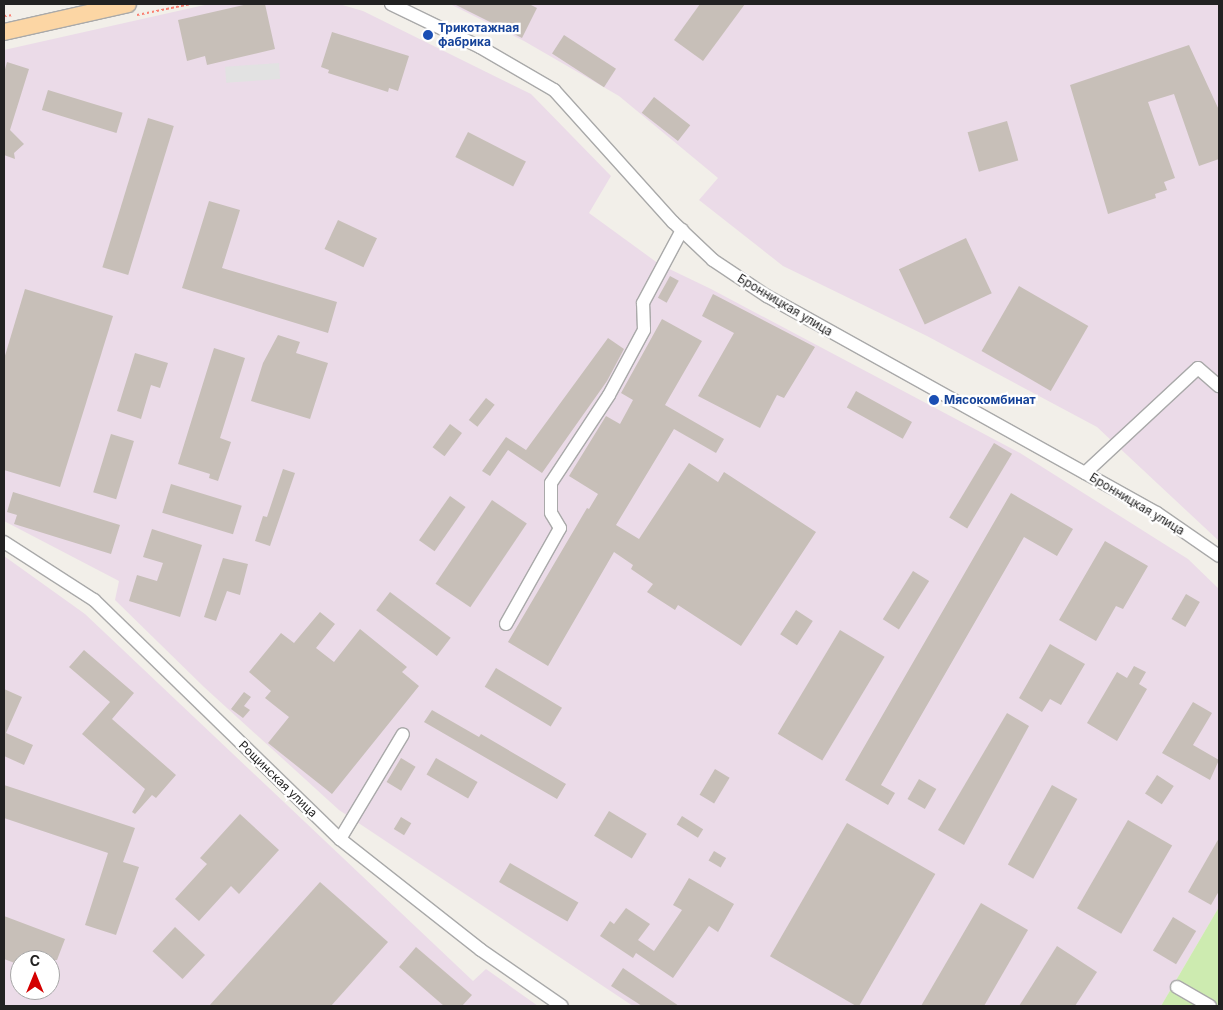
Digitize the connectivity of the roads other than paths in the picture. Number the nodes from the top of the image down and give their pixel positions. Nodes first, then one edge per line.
1 (128, 4) edge
2 (391, 4) edge
3 (4, 32) edge
4 (682, 230) junction
5 (1219, 386) edge
6 (1085, 473) junction
7 (4, 542) edge
8 (1219, 556) edge
9 (506, 624) dead end
10 (404, 734) dead end
11 (340, 840) junction
12 (1177, 987) dead end
13 (562, 1006) edge
14 (1210, 1006) edge

1 - 3 main road
2 - 4 street, Бронницкая улица
4 - 6 street, Бронницкая улица
4 - 9 street
5 - 6 street
6 - 8 street, Бронницкая улица
7 - 11 street, Рощинская улица
10 - 11 street
11 - 13 street, Рощинская улица
12 - 14 street

